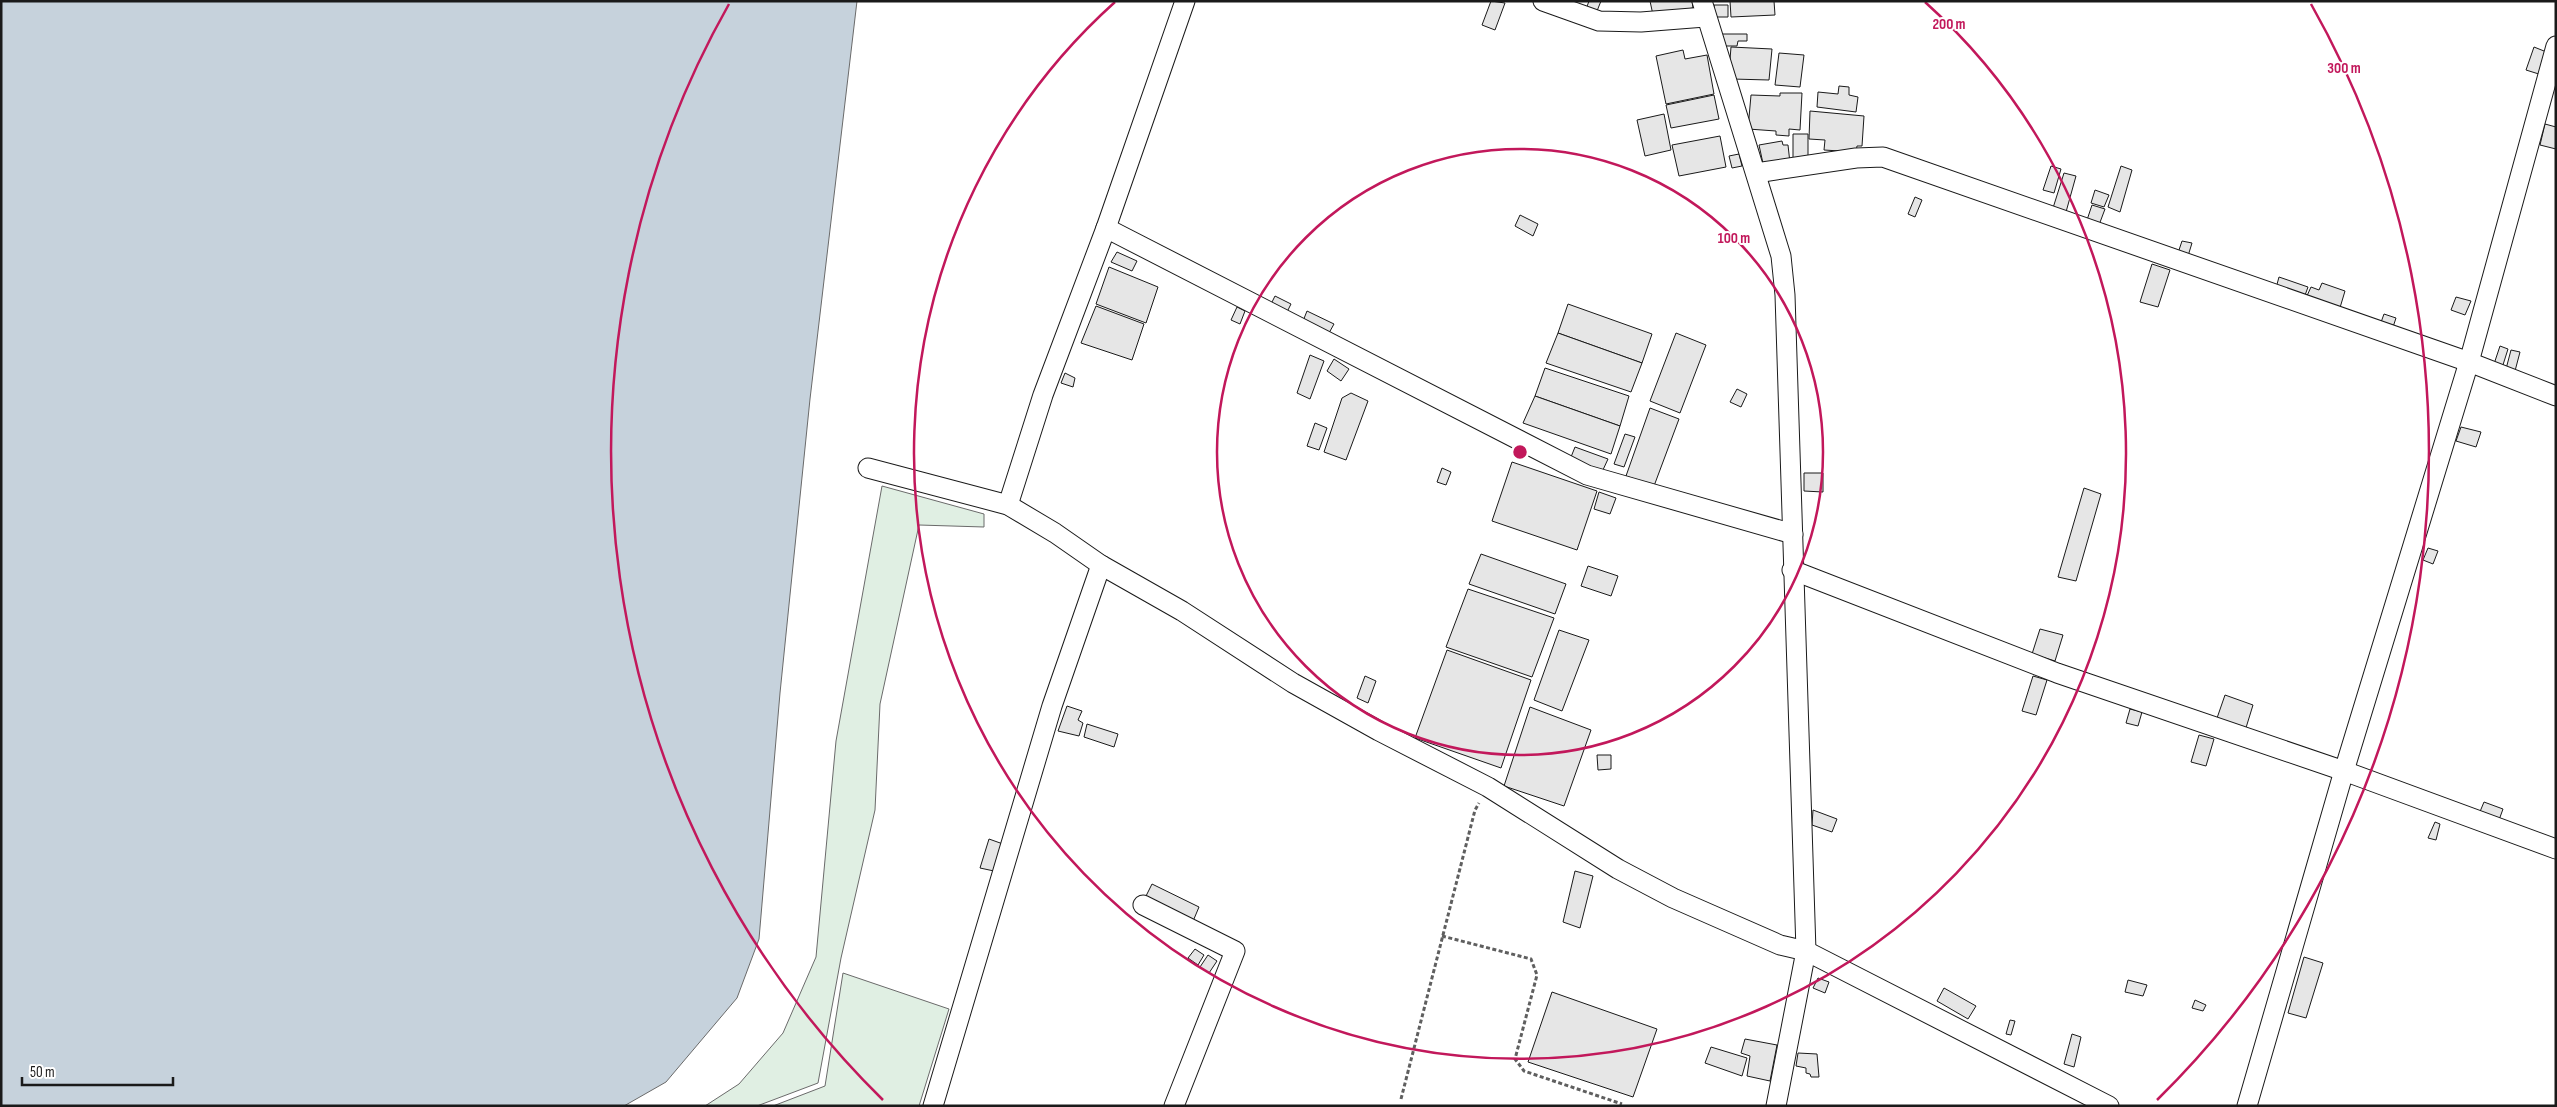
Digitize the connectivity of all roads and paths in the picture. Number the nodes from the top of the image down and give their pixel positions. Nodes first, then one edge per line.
1 (1184, 1) edge
2 (1543, 1) edge
3 (1703, 9) edge
4 (2556, 46) edge
5 (1756, 173) junction
6 (1106, 228) junction
7 (2469, 362) junction
8 (2556, 396) edge
9 (868, 468) dead end
10 (1008, 505) junction
11 (1793, 534) junction
12 (1101, 565) junction
13 (1792, 570) junction
14 (2344, 771) junction
15 (1488, 787) junction
16 (2556, 849) edge
17 (1143, 906) dead end
18 (1442, 936) junction
19 (1806, 951) junction
20 (1401, 1099) dead end
21 (1622, 1104) dead end
22 (933, 1106) edge
23 (1174, 1106) edge
24 (1776, 1106) edge
25 (2109, 1106) edge
26 (2247, 1106) edge

1 - 6 street
2 - 3 street
3 - 5 street
4 - 7 street
5 - 7 street
5 - 11 street
6 - 10 street
6 - 11 street
7 - 8 street
7 - 14 street
9 - 10 street
10 - 12 street
11 - 13 street
12 - 15 street
12 - 22 street
13 - 14 street
13 - 19 street
14 - 16 street
14 - 26 street
15 - 18 path
15 - 19 street
17 - 23 street
18 - 20 path
18 - 21 path
19 - 24 street
19 - 25 street

